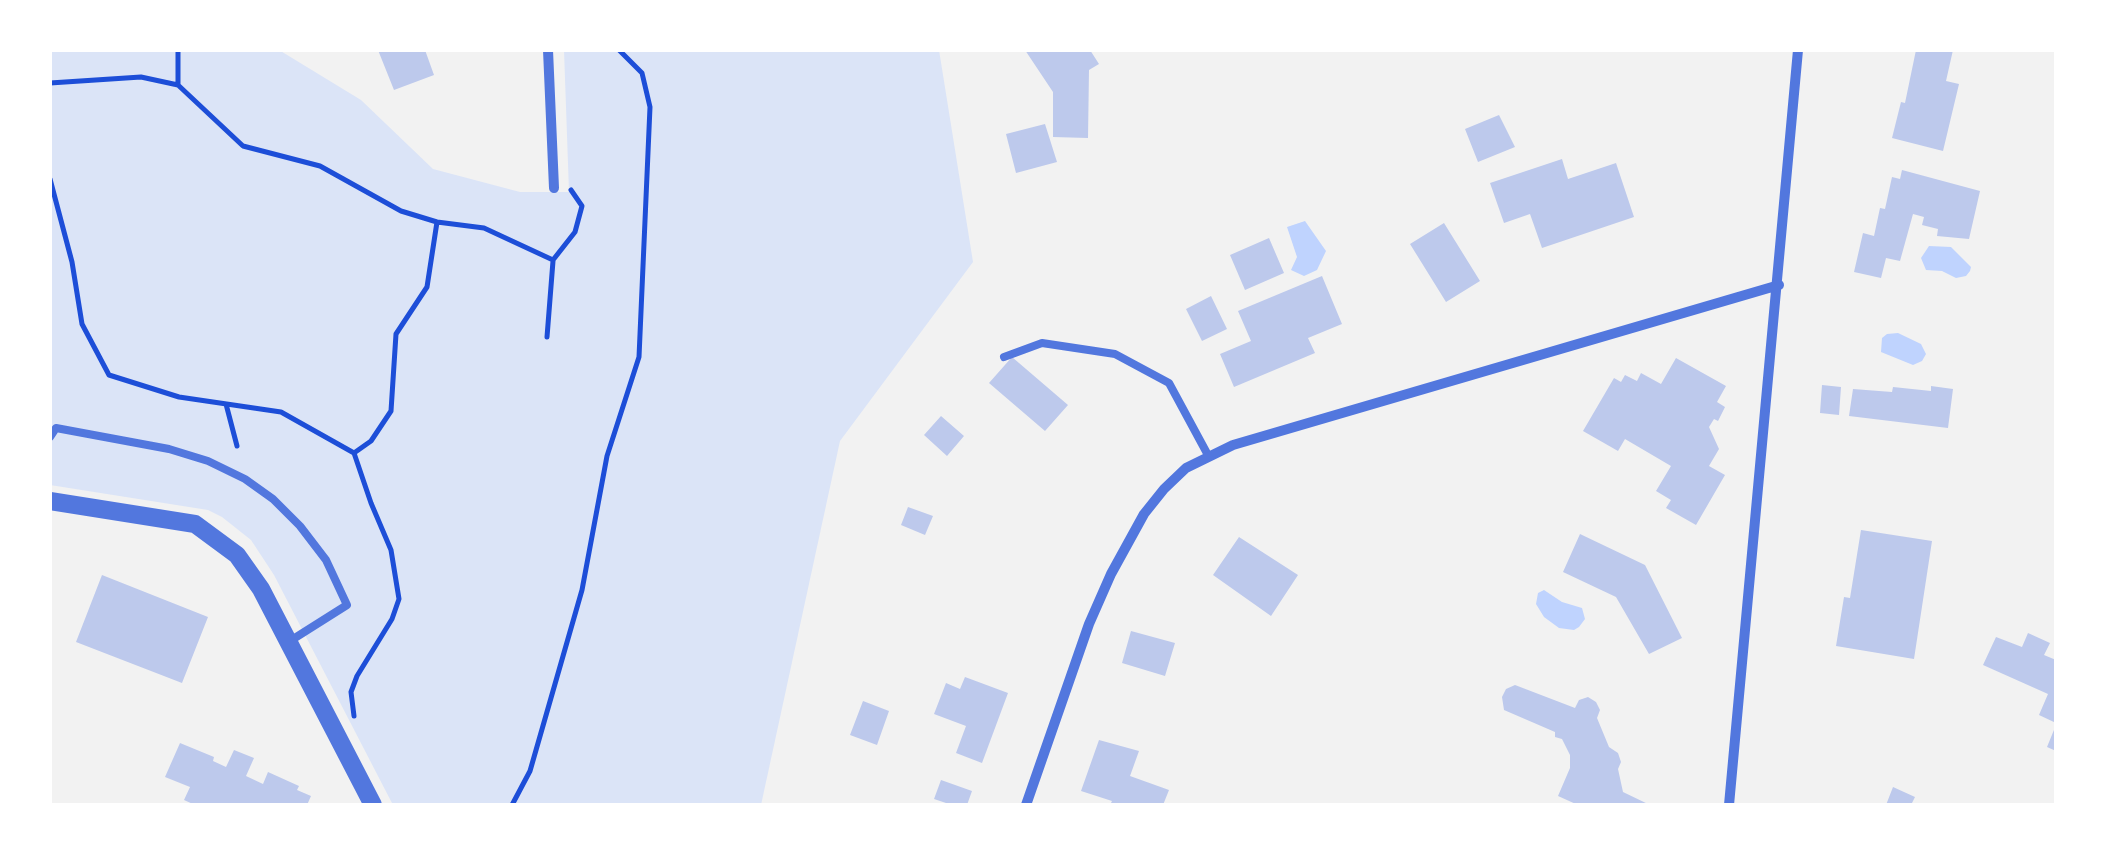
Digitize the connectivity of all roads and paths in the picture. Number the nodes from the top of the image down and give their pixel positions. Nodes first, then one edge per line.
1 (178, 50) edge
2 (548, 50) edge
3 (619, 50) edge
4 (1798, 50) edge
5 (50, 83) edge
6 (178, 85) junction
7 (50, 179) edge
8 (554, 188) joint
9 (437, 222) junction
10 (554, 260) junction
11 (1778, 284) junction
12 (547, 337) dead end
13 (1004, 357) dead end
14 (226, 404) junction
15 (50, 437) edge
16 (237, 446) dead end
17 (354, 454) junction
18 (1209, 457) junction
19 (50, 501) edge
20 (288, 642) junction
21 (354, 722) dead end
22 (374, 805) edge
23 (512, 805) edge
24 (1026, 805) edge
25 (1729, 805) edge

1 - 6 path
2 - 8 street
3 - 23 path
4 - 11 street
5 - 6 path
6 - 9 path
7 - 14 path
8 - 10 path
9 - 10 path
9 - 17 path
10 - 12 path
11 - 18 street
11 - 25 street
13 - 18 lane
14 - 16 path
14 - 17 path
15 - 20 lane
17 - 21 path
18 - 24 street
19 - 20 street
20 - 22 street

